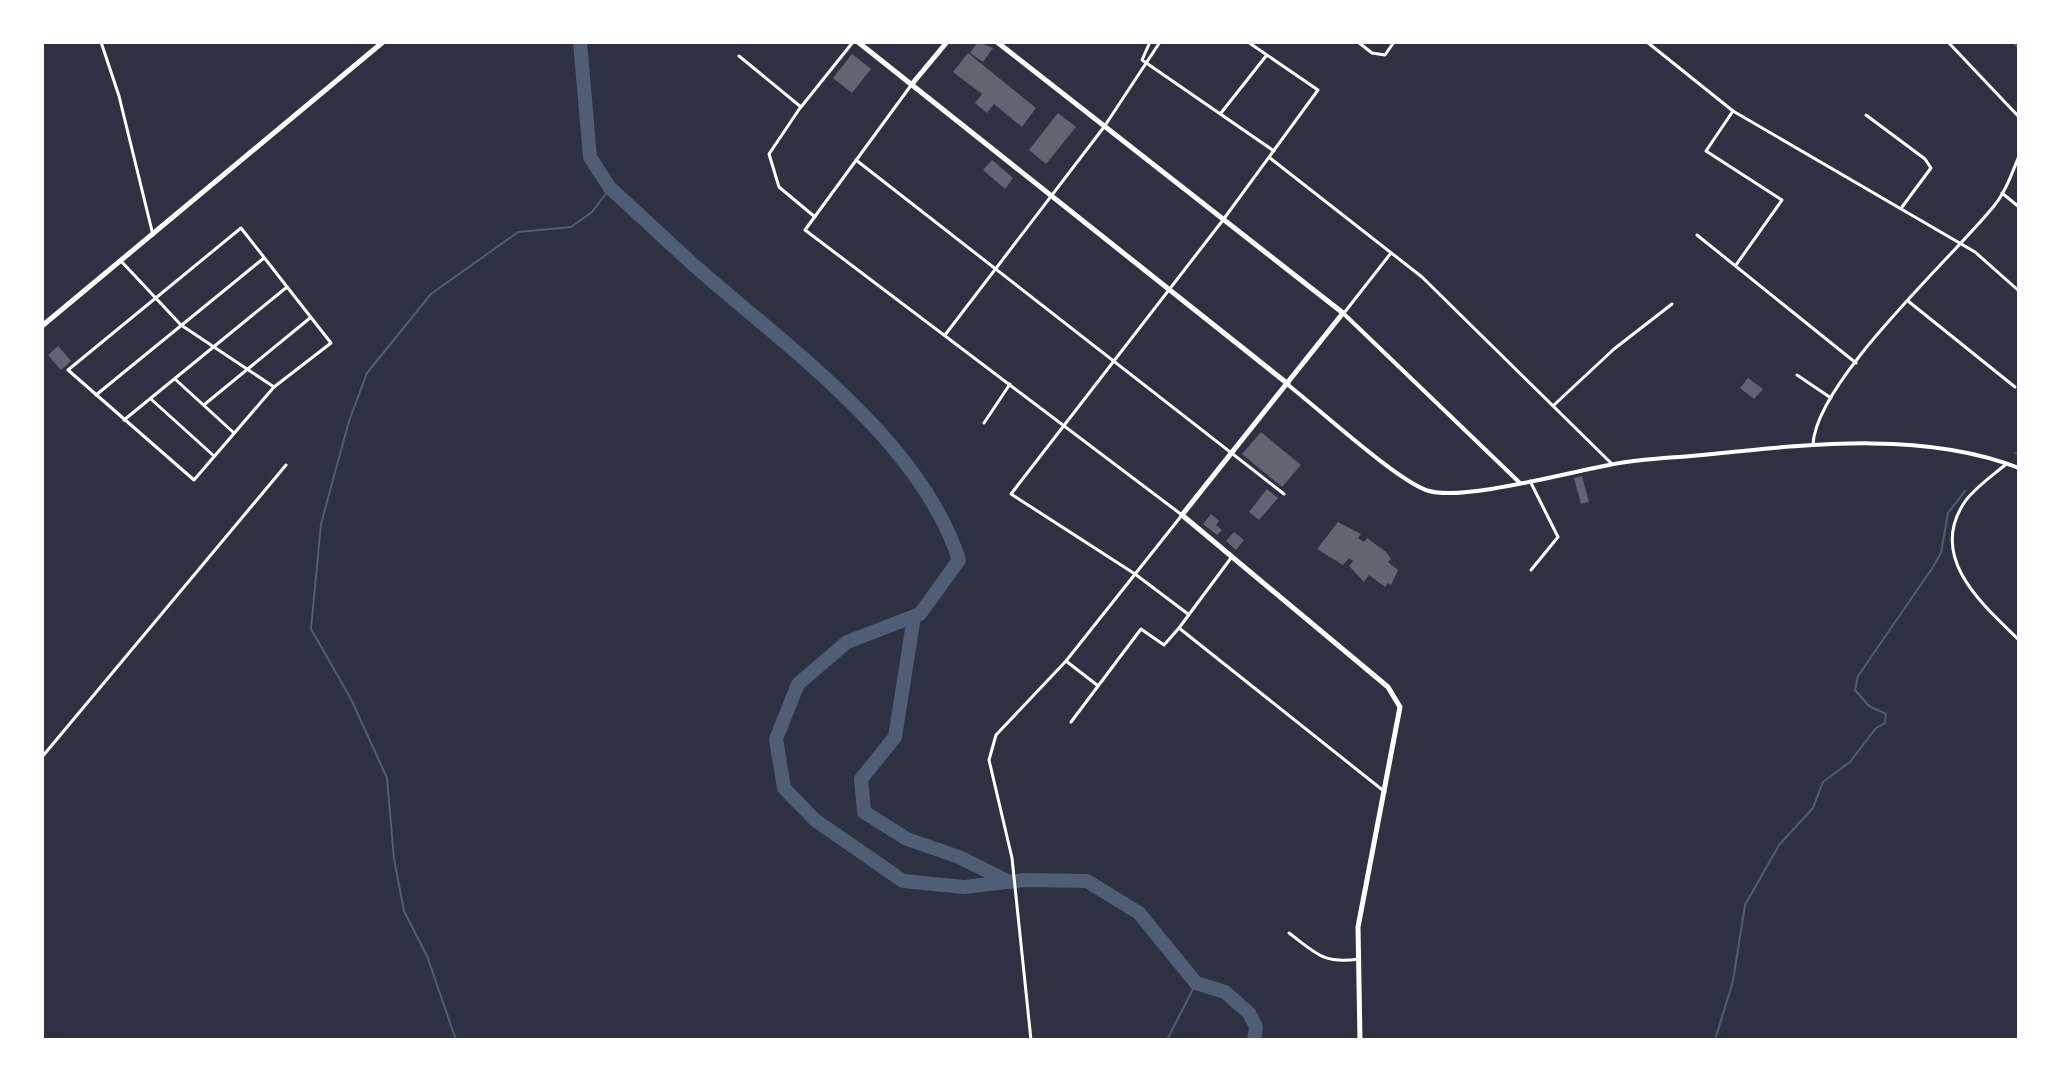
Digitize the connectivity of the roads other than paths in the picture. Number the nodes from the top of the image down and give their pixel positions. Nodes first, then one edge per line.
1 (101, 42) edge
2 (383, 42) edge
3 (856, 42) edge
4 (947, 42) edge
5 (997, 42) edge
6 (1150, 42) edge
7 (1160, 42) edge
8 (1248, 42) edge
9 (1358, 42) edge
10 (1394, 42) edge
11 (1647, 42) edge
12 (1948, 42) edge
13 (1267, 55) junction
14 (739, 56) dead end
15 (1148, 63) junction
16 (912, 84) junction
17 (801, 107) junction
18 (1733, 111) junction
19 (1221, 113) junction
20 (1866, 115) dead end
21 (2019, 117) edge
22 (1104, 127) junction
23 (1275, 151) junction
24 (2019, 156) edge
25 (1270, 158) junction
26 (856, 160) junction
27 (2002, 193) junction
28 (1051, 195) junction
29 (1902, 207) junction
30 (2019, 207) edge
31 (815, 217) junction
32 (1223, 220) junction
33 (153, 235) junction
34 (1697, 235) dead end
35 (1959, 243) junction
36 (1391, 253) junction
37 (265, 258) junction
38 (121, 260) junction
39 (1736, 265) junction
40 (996, 269) junction
41 (287, 287) junction
42 (1169, 290) junction
43 (2019, 291) edge
44 (155, 298) junction
45 (1908, 301) junction
46 (1672, 304) dead end
47 (1343, 313) junction
48 (311, 318) junction
49 (181, 325) junction
50 (42, 326) edge
51 (945, 335) junction
52 (212, 348) junction
53 (1113, 359) junction
54 (1856, 363) junction
55 (247, 370) junction
56 (1797, 375) dead end
57 (175, 378) junction
58 (1010, 384) junction
59 (1288, 384) junction
60 (274, 387) junction
61 (2015, 387) dead end
62 (96, 395) junction
63 (1831, 398) junction
64 (150, 399) junction
65 (205, 404) junction
66 (1554, 405) junction
67 (124, 420) junction
68 (984, 423) dead end
69 (1063, 425) junction
70 (234, 433) junction
71 (1813, 444) junction
72 (1233, 454) junction
73 (214, 456) junction
74 (2006, 463) junction
75 (1612, 464) junction
76 (286, 465) dead end
77 (2019, 468) edge
78 (1530, 481) junction
79 (1520, 483) junction
80 (1284, 494) dead end
81 (1182, 515) junction
82 (1234, 555) junction
83 (1531, 570) dead end
84 (1135, 574) junction
85 (1188, 614) junction
86 (1179, 628) junction
87 (2019, 640) edge
88 (1066, 661) junction
89 (1097, 685) junction
90 (1071, 722) dead end
91 (42, 757) edge
92 (1385, 792) junction
93 (1289, 933) dead end
94 (1359, 959) junction
95 (1031, 1040) edge
96 (1360, 1040) edge

1 - 33 street
2 - 33 main road
3 - 16 main road
3 - 17 street
4 - 16 main road
5 - 22 main road
6 - 15 street
7 - 15 street
8 - 13 street
9 - 10 street
11 - 18 street
12 - 21 street
13 - 19 street
13 - 23 street
14 - 17 street
15 - 19 street
15 - 22 street
16 - 26 street
16 - 28 main road
17 - 31 street
18 - 29 street
18 - 39 street
19 - 23 street
20 - 29 street
22 - 28 street
22 - 32 main road
23 - 25 street
24 - 27 street
25 - 32 street
25 - 36 street
26 - 31 street
26 - 40 street
27 - 30 street
27 - 35 street
28 - 40 street
28 - 42 main road
29 - 35 street
31 - 51 street
32 - 42 street
32 - 47 main road
33 - 38 main road
34 - 39 street
35 - 43 street
35 - 45 street
36 - 47 street
36 - 66 street
37 - 41 street
37 - 44 street
37 - 49 street
38 - 44 street
38 - 50 main road
39 - 54 street
40 - 51 street
40 - 53 street
41 - 48 street
41 - 52 street
42 - 53 street
42 - 59 main road
44 - 49 street
44 - 62 street
45 - 54 street
45 - 61 street
46 - 66 street
47 - 59 main road
47 - 79 street
48 - 55 street
48 - 60 street
49 - 52 street
49 - 62 street
51 - 58 street
52 - 55 street
52 - 57 street
53 - 69 street
53 - 72 street
54 - 63 street
55 - 60 street
55 - 65 street
56 - 63 street
57 - 64 street
57 - 65 street
58 - 68 street
58 - 69 street
59 - 72 main road
59 - 79 street
60 - 70 street
62 - 67 street
63 - 71 street
64 - 67 street
64 - 73 street
65 - 70 street
66 - 75 street
67 - 73 street
69 - 81 street
69 - 84 street
70 - 73 street
71 - 74 street
71 - 75 street
72 - 80 street
72 - 81 main road
74 - 77 street
74 - 87 street
75 - 78 street
76 - 91 street
78 - 79 street
78 - 83 street
81 - 82 main road
81 - 84 street
82 - 85 street
82 - 92 main road
84 - 85 street
84 - 88 street
85 - 86 street
86 - 89 street
86 - 92 street
88 - 89 street
88 - 95 street
89 - 90 street
92 - 94 main road
93 - 94 street
94 - 96 main road

